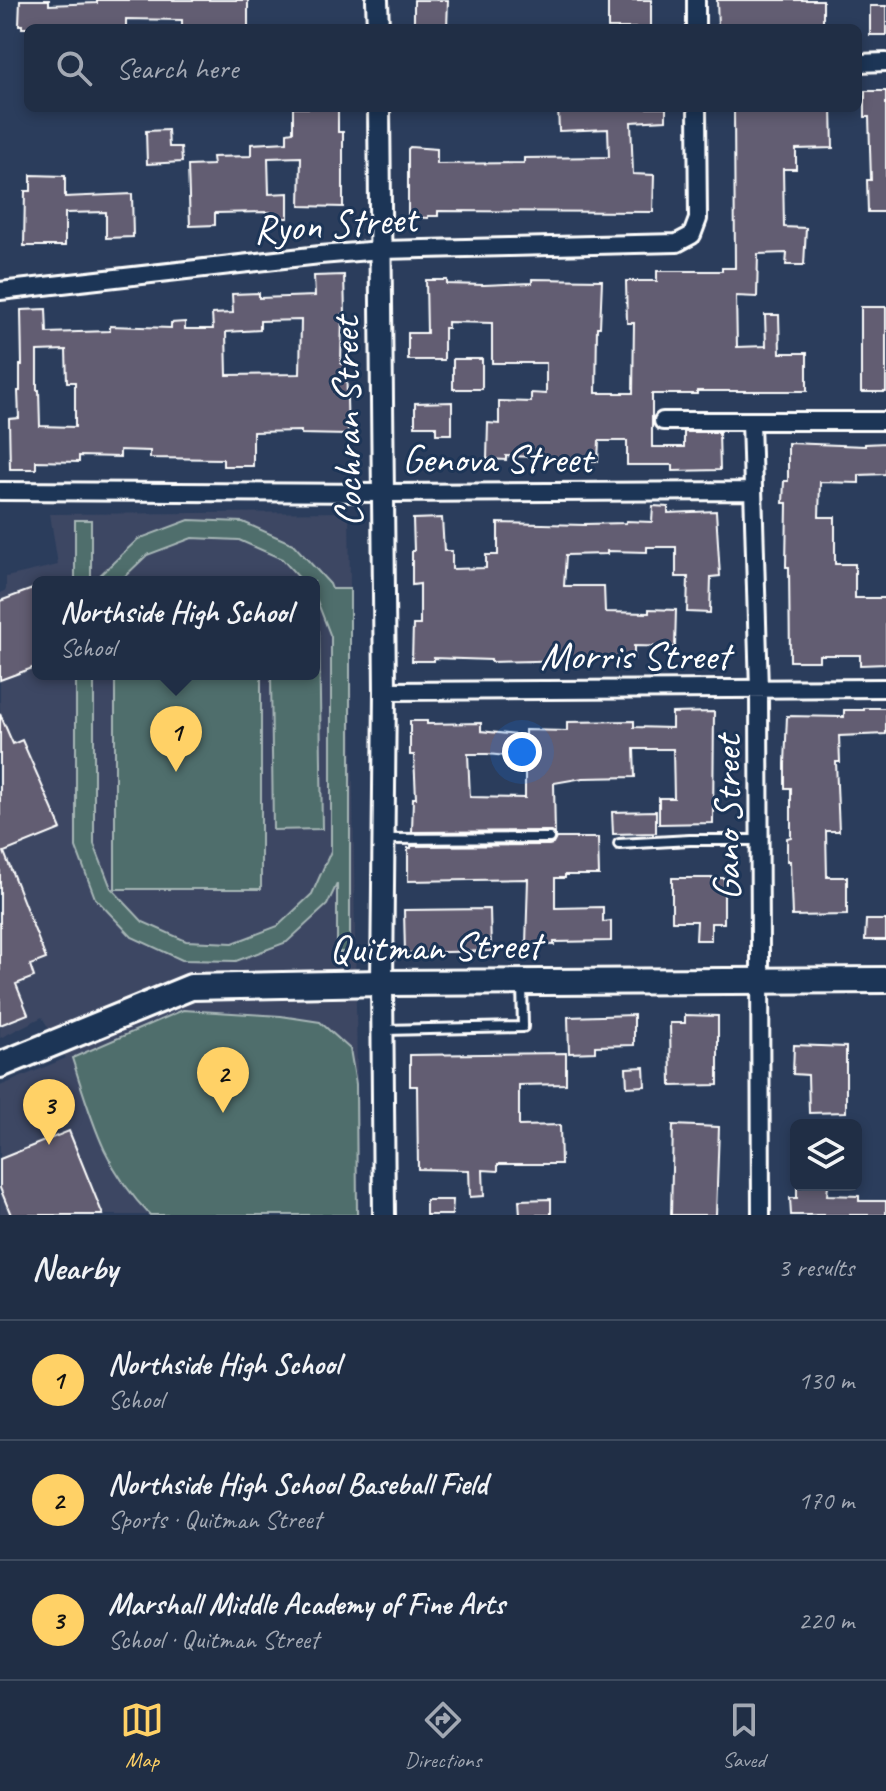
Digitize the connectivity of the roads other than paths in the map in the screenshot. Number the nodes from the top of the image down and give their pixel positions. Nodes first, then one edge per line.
1 (377, 0) edge
2 (696, 0) edge
3 (378, 24) edge
4 (696, 24) edge
5 (886, 62) edge
6 (862, 63) edge
7 (379, 112) edge
8 (697, 112) edge
9 (381, 250) junction
10 (0, 291) edge
11 (663, 421) dead end
12 (751, 421) junction
13 (886, 421) edge
14 (0, 491) edge
15 (753, 491) junction
16 (383, 493) junction
17 (886, 688) edge
18 (759, 689) junction
19 (385, 691) junction
20 (549, 838) dead end
21 (383, 839) junction
22 (760, 840) junction
23 (619, 844) dead end
24 (886, 980) edge
25 (761, 981) junction
26 (382, 983) junction
27 (522, 983) junction
28 (383, 1030) junction
29 (0, 1065) edge
30 (384, 1215) edge
31 (761, 1215) edge

1 - 3 street
2 - 4 street
5 - 6 street
7 - 9 street, Cochran Street
8 - 9 street, Ryon Street
9 - 10 street, Ryon Street
9 - 16 street, Cochran Street
11 - 12 street
12 - 13 street
12 - 15 street, Gano Street
14 - 16 street, Genova Street
15 - 16 street, Genova Street
15 - 18 street, Gano Street
16 - 19 street, Cochran Street
17 - 18 street, Morris Street
18 - 19 street, Morris Street
18 - 22 street, Gano Street
19 - 21 street, Cochran Street
20 - 21 lane
21 - 26 street, Cochran Street
22 - 23 lane
22 - 25 street, Gano Street
24 - 25 main road, Quitman Street
25 - 27 main road, Quitman Street
25 - 31 street, Gano Street
26 - 27 main road, Quitman Street
26 - 28 street, Cochran Street
26 - 29 main road, Quitman Street
27 - 28 lane
28 - 30 street, Cochran Street

